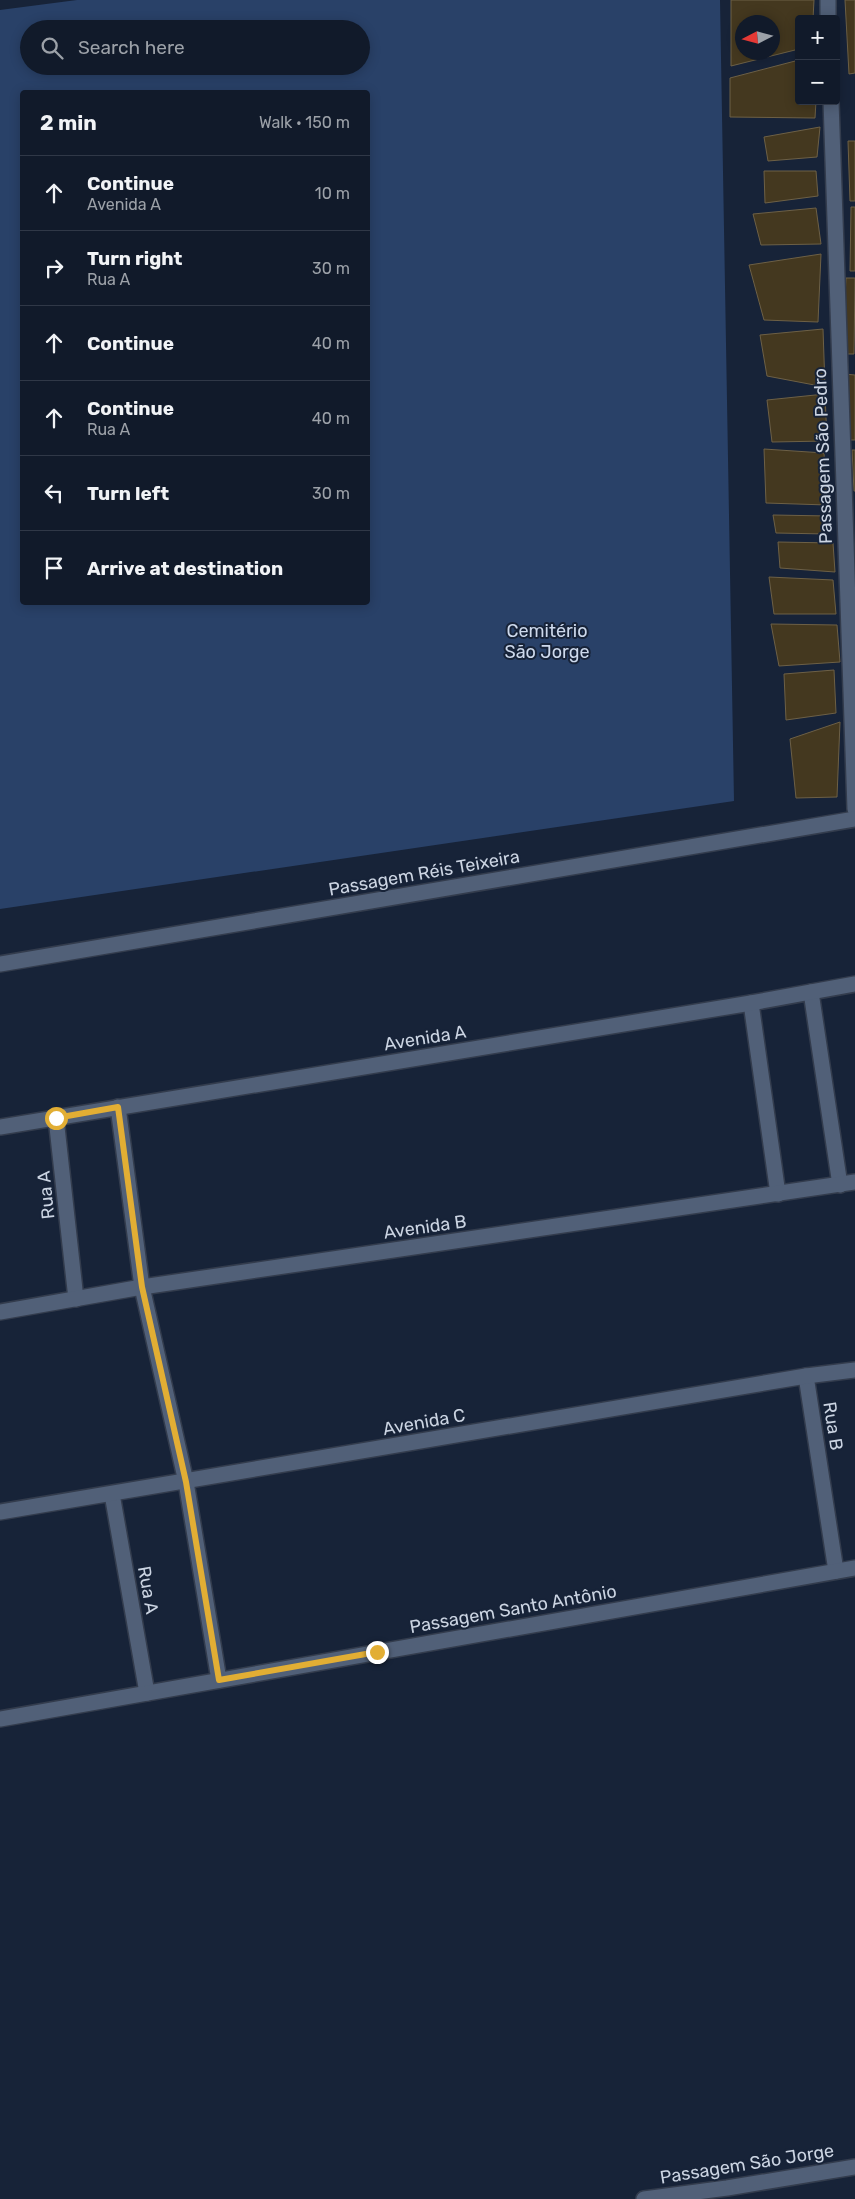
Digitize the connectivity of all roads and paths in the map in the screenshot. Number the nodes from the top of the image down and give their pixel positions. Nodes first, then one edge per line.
1 (828, 0) edge
2 (828, 15) edge
3 (831, 105) edge
4 (855, 809) edge
5 (855, 818) edge
6 (0, 964) edge
7 (855, 984) edge
8 (811, 992) junction
9 (751, 1003) junction
10 (118, 1107) junction
11 (56, 1118) junction
12 (0, 1127) edge
13 (848, 1184) edge
14 (778, 1194) junction
15 (142, 1287) junction
16 (76, 1299) junction
17 (0, 1312) edge
18 (855, 1370) edge
19 (806, 1376) junction
20 (186, 1482) junction
21 (112, 1494) junction
22 (0, 1512) edge
23 (855, 1568) edge
24 (836, 1571) junction
25 (219, 1680) junction
26 (147, 1693) junction
27 (0, 1719) edge
28 (855, 2166) edge
29 (644, 2199) edge

1 - 2 street
3 - 4 street, Passagem São Pedro
5 - 6 street, Passagem Réis Teixeira
7 - 8 street, Avenida A
8 - 9 street, Avenida A
8 - 13 street
9 - 10 street, Avenida A
9 - 14 street
10 - 11 street, Avenida A
10 - 15 street
11 - 12 street, Avenida A
11 - 16 street, Rua A
13 - 14 street, Avenida B
14 - 15 street, Avenida B
15 - 16 street, Avenida B
15 - 20 street
16 - 17 street, Avenida B
18 - 19 street, Avenida C
19 - 20 street, Avenida C
19 - 24 street, Rua B
20 - 21 street, Avenida C
20 - 25 street
21 - 22 street, Avenida C
21 - 26 street, Rua A
23 - 24 street, Passagem Santo Antônio
24 - 25 street, Passagem Santo Antônio
25 - 26 street, Passagem Santo Antônio
26 - 27 street, Passagem Santo Antônio
28 - 29 street, Passagem São Jorge

